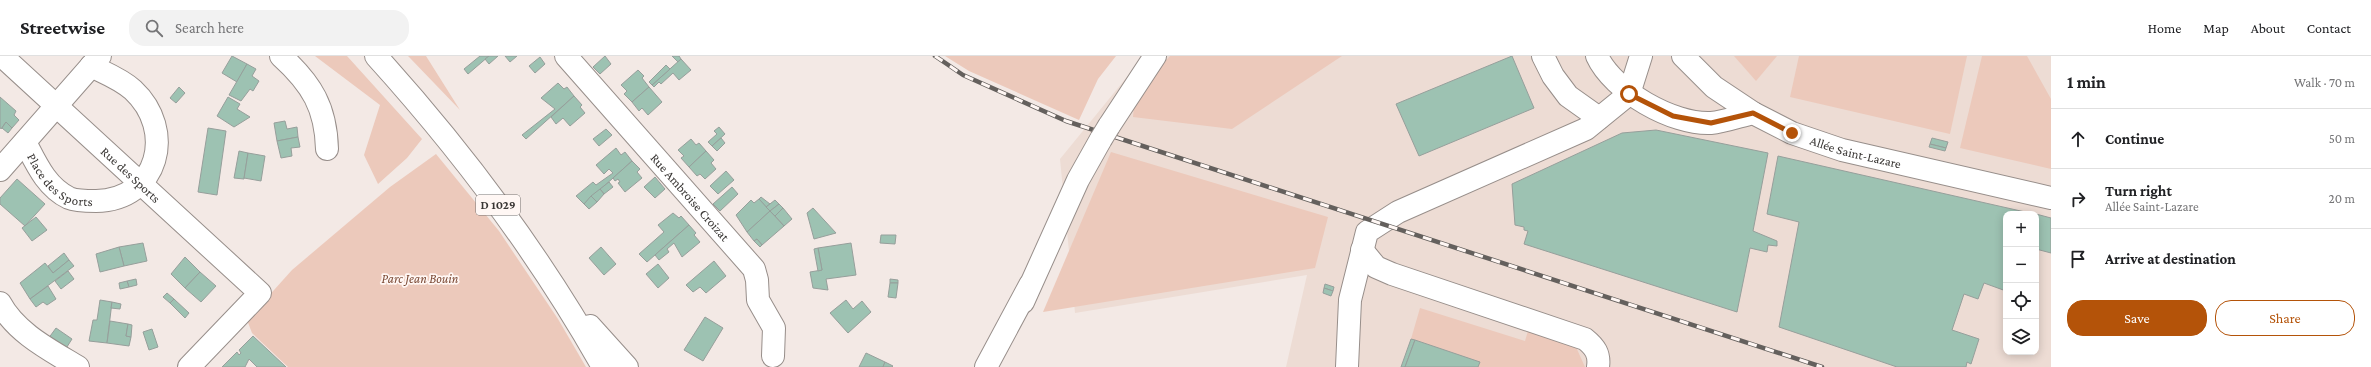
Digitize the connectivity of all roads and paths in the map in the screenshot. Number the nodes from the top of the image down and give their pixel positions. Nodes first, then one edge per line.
1 (2, 56) edge
2 (282, 56) edge
3 (376, 56) edge
4 (566, 56) edge
5 (1155, 56) edge
6 (1543, 56) edge
7 (1597, 56) edge
8 (1641, 56) edge
9 (1683, 56) edge
10 (95, 61) edge
11 (1629, 94) junction
12 (56, 106) junction
13 (1753, 113) junction
14 (1599, 118) junction
15 (24, 142) junction
16 (327, 149) dead end
17 (0, 170) edge
18 (141, 184) junction
19 (2051, 198) edge
20 (1362, 250) junction
21 (550, 281) junction
22 (1030, 285) junction
23 (0, 303) edge
24 (589, 342) junction
25 (773, 356) dead end
26 (78, 367) edge
27 (190, 367) edge
28 (599, 367) edge
29 (603, 367) edge
30 (627, 367) edge
31 (986, 367) edge
32 (996, 367) edge
33 (1004, 367) edge
34 (1347, 367) edge
35 (1598, 367) edge

1 - 12 street, Rue des Sports
2 - 16 street
3 - 21 street, D 1029
4 - 25 street, Rue Ambroise Croizat
5 - 22 street
6 - 14 street
7 - 11 street
8 - 11 street
9 - 13 street, Allée Saint-Lazare
10 - 12 street
10 - 18 street, Place des Sports
11 - 13 street
11 - 14 street
12 - 15 street
12 - 18 street, Rue des Sports
13 - 19 street, Allée Saint-Lazare
14 - 20 street
15 - 17 street
15 - 18 street, Place des Sports
18 - 27 street, Rue des Sports
20 - 34 street
20 - 35 street
21 - 24 street, D 1029
21 - 30 street
22 - 31 street
22 - 32 street
22 - 33 street
23 - 26 street
24 - 28 street
24 - 29 street, D 1029

